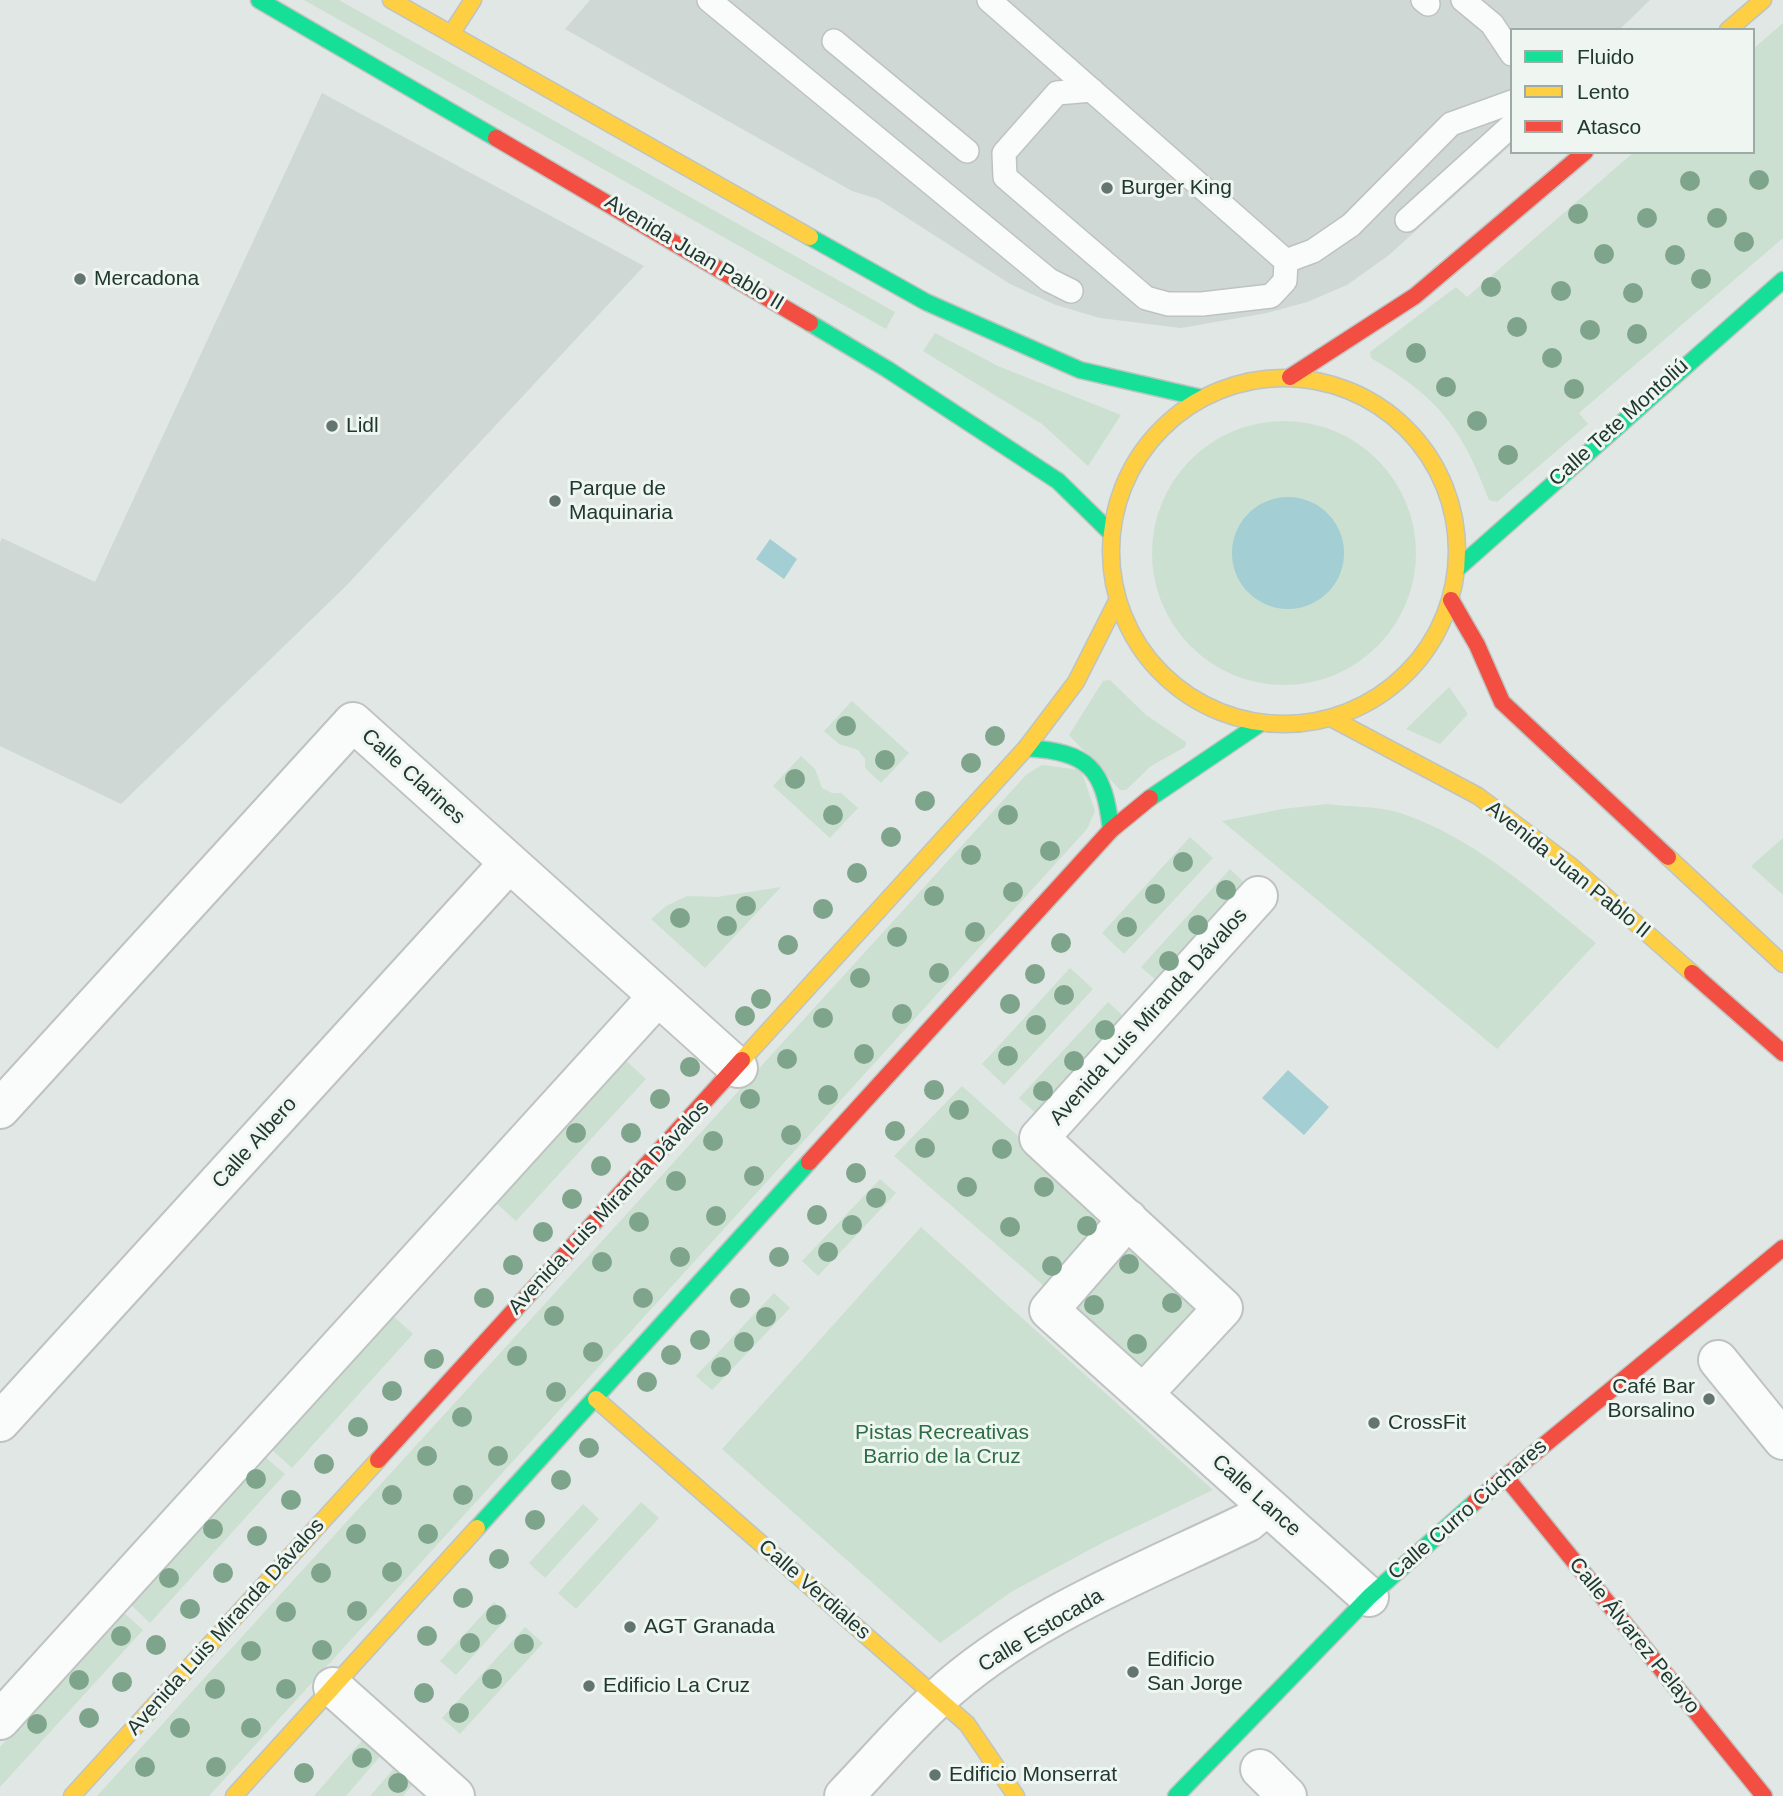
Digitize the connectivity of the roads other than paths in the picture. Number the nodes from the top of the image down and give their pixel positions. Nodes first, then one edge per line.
1 (259, 0) edge
2 (391, 0) edge
3 (473, 0) edge
4 (709, 0) edge
5 (989, 0) edge
6 (1463, 0) edge
7 (1763, 0) edge
8 (1730, 28) edge
9 (452, 34) junction
10 (834, 41) dead end
11 (1510, 51) edge
12 (1092, 90) junction
13 (1510, 103) edge
14 (1510, 127) edge
15 (967, 151) dead end
16 (1582, 154) edge
17 (1407, 220) dead end
18 (1286, 261) junction
19 (1783, 280) edge
20 (1071, 291) dead end
21 (1290, 377) junction
22 (1202, 398) junction
23 (1111, 533) junction
24 (1457, 569) junction
25 (1117, 600) junction
26 (1451, 600) junction
27 (1331, 718) junction
28 (1261, 723) junction
29 (1026, 748) junction
30 (1111, 830) junction
31 (509, 863) junction
32 (1258, 896) dead end
33 (1783, 964) edge
34 (658, 996) junction
35 (1783, 1053) edge
36 (738, 1068) junction
37 (0, 1109) edge
38 (1128, 1219) junction
39 (1783, 1248) edge
40 (1718, 1360) dead end
41 (1144, 1394) junction
42 (596, 1399) junction
43 (0, 1422) edge
44 (1783, 1440) edge
45 (1505, 1476) junction
46 (1267, 1506) junction
47 (1369, 1597) junction
48 (333, 1687) junction
49 (937, 1698) junction
50 (0, 1720) edge
51 (1260, 1769) dead end
52 (436, 1790) edge
53 (72, 1796) edge
54 (234, 1796) edge
55 (844, 1796) edge
56 (1016, 1796) edge
57 (1175, 1796) edge
58 (1287, 1796) edge
59 (1764, 1796) edge

1 - 23 main road, Avenida Juan Pablo II
2 - 9 main road
3 - 9 main road
4 - 20 lane
5 - 12 lane
6 - 11 lane
7 - 8 main road
9 - 22 main road
10 - 15 lane
12 - 18 lane
12 - 18 lane
13 - 18 lane
14 - 17 lane
16 - 21 main road
19 - 24 main road, Calle Tete Montoliú
21 - 22 main road
21 - 24 main road
22 - 23 main road
23 - 25 main road
24 - 26 main road
25 - 28 main road
25 - 29 main road, Avenida Luis Miranda Dávalos
26 - 27 main road
26 - 33 main road
27 - 28 main road
27 - 35 main road, Avenida Juan Pablo II
28 - 30 main road
29 - 30 main road
29 - 36 main road, Avenida Luis Miranda Dávalos
30 - 42 main road
31 - 34 street, Calle Clarines
31 - 37 street, Calle Clarines
31 - 43 street, Calle Albero
32 - 38 street, Avenida Luis Miranda Dávalos
34 - 36 street, Calle Clarines
34 - 50 street
36 - 53 main road, Avenida Luis Miranda Dávalos
38 - 41 street
38 - 41 street, Calle Lance
39 - 45 main road, Calle Curro Cúchares
40 - 44 street
41 - 46 street, Calle Lance
42 - 48 main road
42 - 49 main road, Calle Verdiales
45 - 47 main road, Calle Curro Cúchares
45 - 59 main road, Calle Álvarez Pelayo
46 - 47 street, Calle Lance
46 - 49 street, Calle Estocada
47 - 57 main road, Calle Curro Cúchares
48 - 52 street
48 - 54 main road
49 - 55 street, Calle Estocada
49 - 56 main road, Calle Verdiales
51 - 58 street

